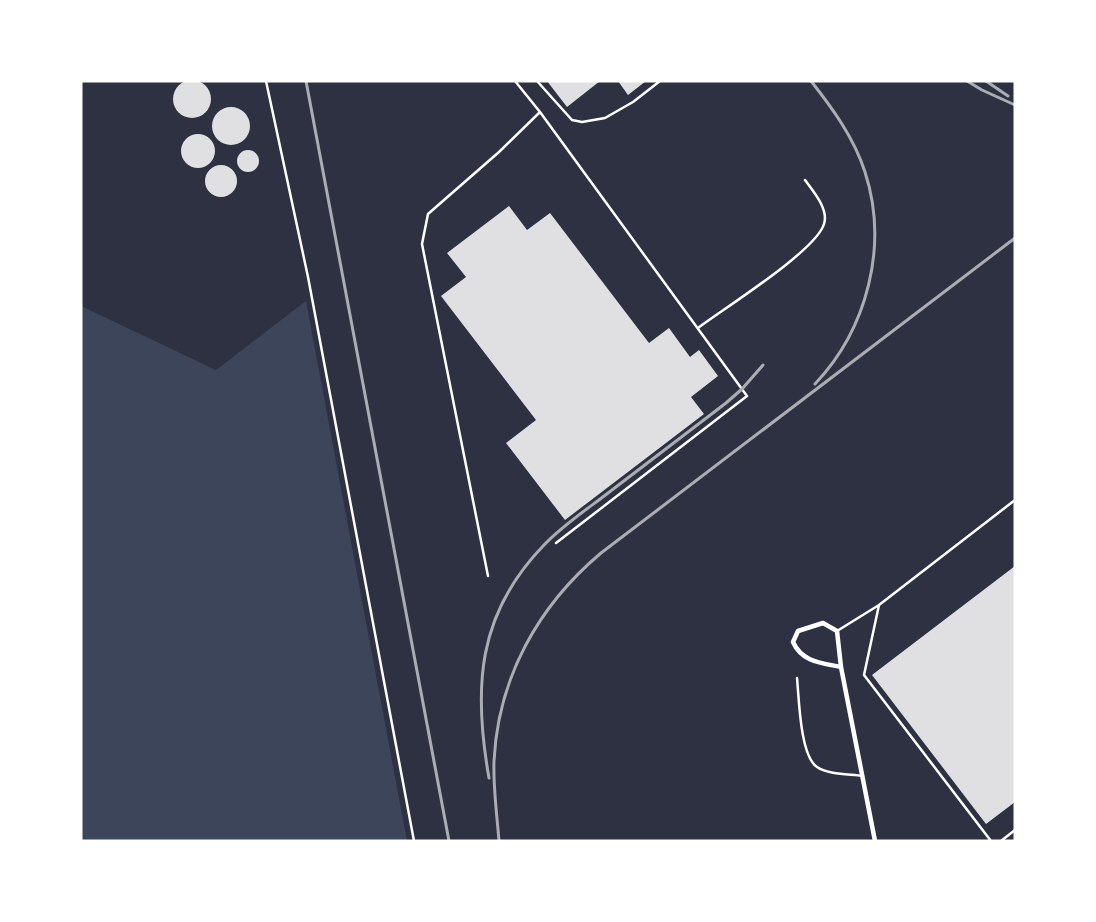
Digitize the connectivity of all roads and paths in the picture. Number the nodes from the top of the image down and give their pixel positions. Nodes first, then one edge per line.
1 (266, 81) edge
2 (515, 81) edge
3 (537, 81) edge
4 (660, 81) edge
5 (540, 112) junction
6 (805, 180) dead end
7 (698, 328) junction
8 (1015, 500) edge
9 (556, 543) dead end
10 (488, 576) dead end
11 (879, 605) junction
12 (837, 631) junction
13 (841, 667) junction
14 (797, 678) dead end
15 (862, 776) junction
16 (1015, 830) edge
17 (414, 841) edge
18 (876, 841) edge
19 (991, 841) edge
20 (1001, 841) edge

1 - 17 lane
2 - 5 lane
3 - 4 lane
5 - 7 lane
5 - 10 lane
6 - 7 lane
7 - 9 lane
8 - 11 lane
11 - 12 lane
11 - 19 lane
12 - 13 street
12 - 13 street
13 - 15 street
14 - 15 lane
15 - 18 street
16 - 20 lane

